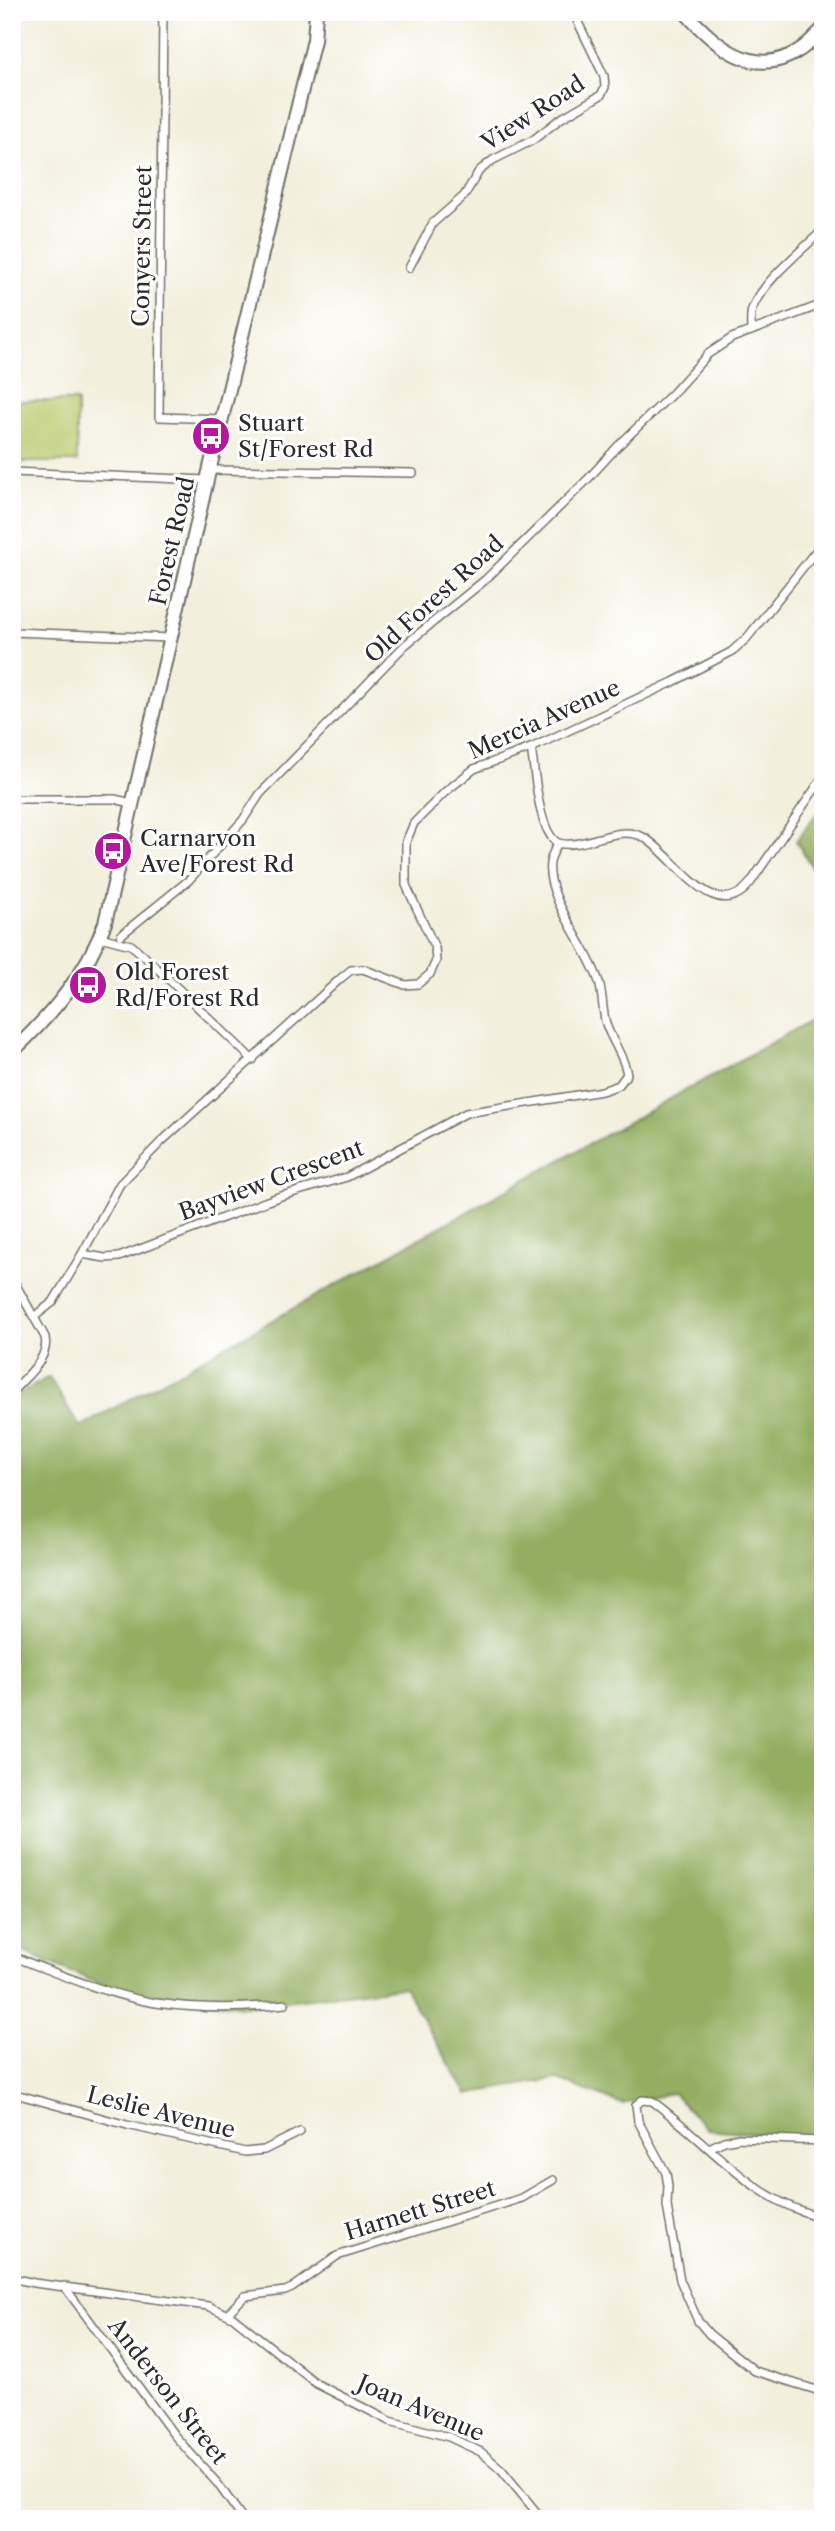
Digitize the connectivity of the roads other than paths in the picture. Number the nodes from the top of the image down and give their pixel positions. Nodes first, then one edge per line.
1 (163, 12) edge
2 (573, 12) edge
3 (685, 12) edge
4 (316, 13) edge
5 (823, 29) edge
6 (823, 230) edge
7 (410, 268) dead end
8 (823, 304) edge
9 (751, 331) junction
10 (222, 419) junction
11 (12, 472) edge
12 (413, 473) dead end
13 (209, 475) junction
14 (823, 542) edge
15 (12, 632) edge
16 (171, 638) junction
17 (531, 748) junction
18 (823, 777) edge
19 (12, 799) edge
20 (132, 803) junction
21 (558, 843) junction
22 (105, 923) junction
23 (121, 936) junction
24 (100, 937) junction
25 (131, 945) junction
26 (15, 1046) edge
27 (253, 1060) junction
28 (82, 1254) junction
29 (12, 1278) edge
30 (34, 1317) junction
31 (12, 1392) edge
32 (12, 1956) edge
33 (285, 2004) dead end
34 (12, 2093) edge
35 (300, 2132) dead end
36 (823, 2141) edge
37 (709, 2148) junction
38 (553, 2180) dead end
39 (823, 2217) edge
40 (12, 2278) edge
41 (64, 2286) junction
42 (228, 2313) junction
43 (823, 2392) edge
44 (243, 2519) edge
45 (542, 2519) edge

1 - 10 street, Conyers Street
2 - 7 street, View Road
3 - 5 main road
4 - 10 main road, Forest Road
6 - 9 street
8 - 9 street, Old Forest Road
9 - 23 street, Old Forest Road
10 - 13 main road, Forest Road
11 - 13 street
12 - 13 street
13 - 16 main road, Forest Road
14 - 17 street, Mercia Avenue
15 - 16 street
16 - 20 main road, Forest Road
17 - 21 street
17 - 27 street, Mercia Avenue
18 - 21 street
19 - 20 street
20 - 22 main road, Forest Road
21 - 28 street, Bayview Crescent
22 - 23 street
22 - 24 main road, Forest Road
23 - 25 street
24 - 25 street
24 - 26 main road, Forest Road
25 - 27 street
27 - 28 street, Mercia Avenue
28 - 30 street, Mercia Avenue
29 - 30 street
30 - 31 street
32 - 33 street
34 - 35 street, Leslie Avenue
36 - 37 street
37 - 39 street
37 - 43 street
38 - 42 street, Harnett Street
40 - 41 street
41 - 42 street
41 - 44 street, Anderson Street
42 - 45 street, Joan Avenue

